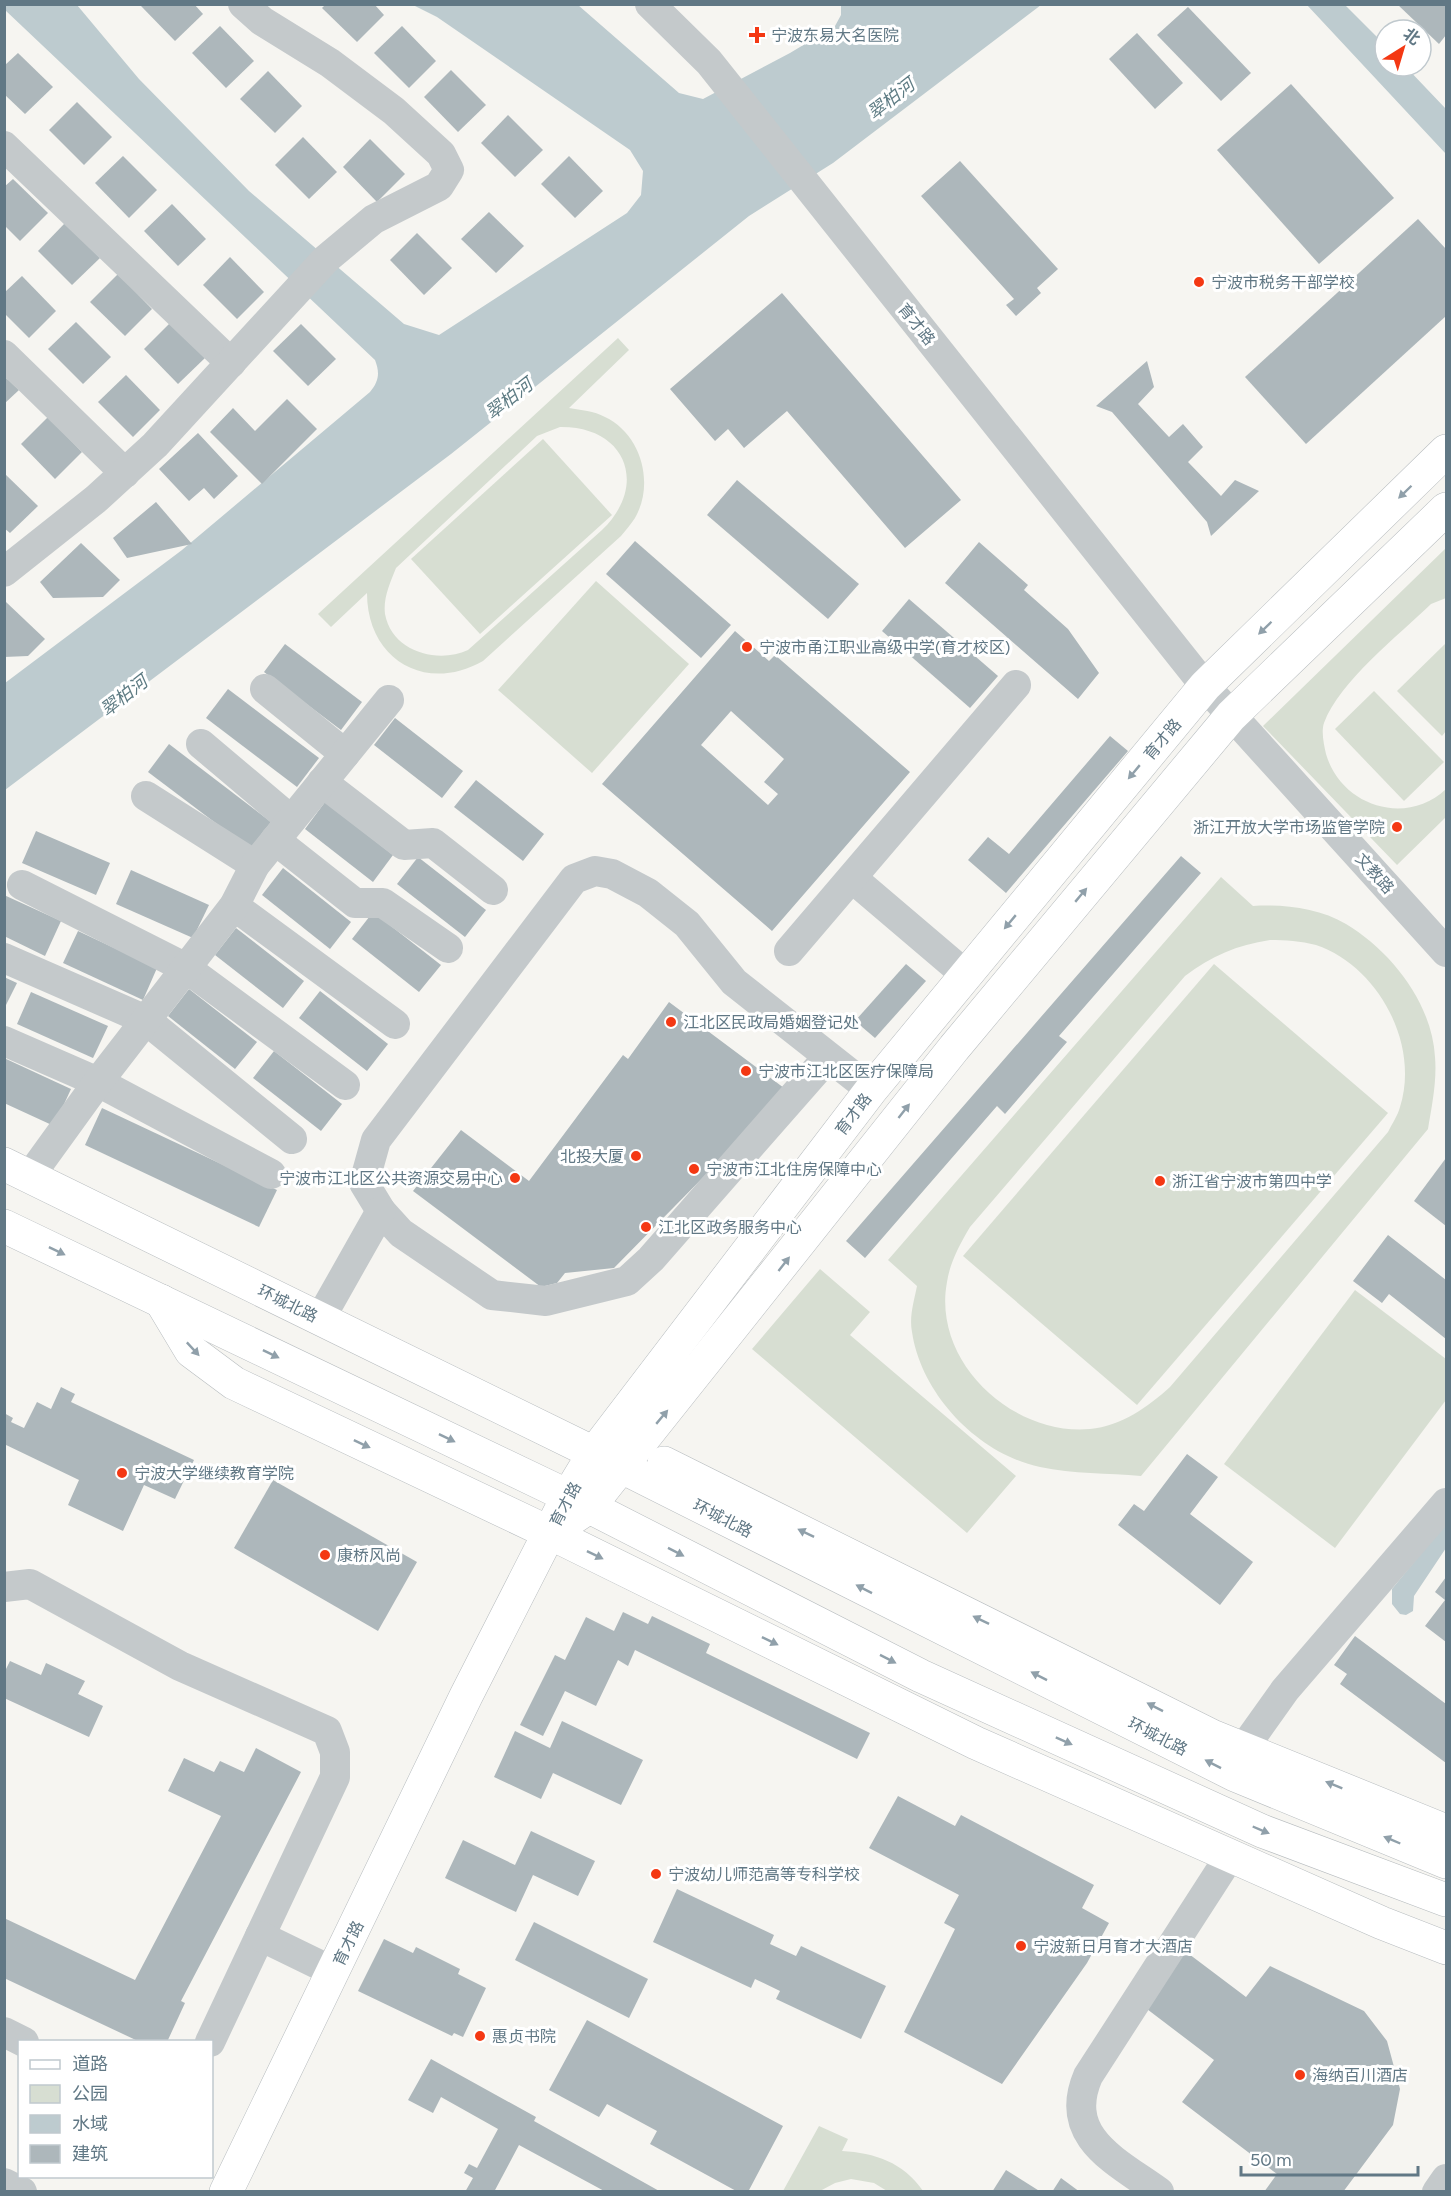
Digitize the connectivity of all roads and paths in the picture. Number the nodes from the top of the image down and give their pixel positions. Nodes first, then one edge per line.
1 (243, 4) edge
2 (650, 4) edge
3 (4, 146) edge
4 (4, 355) edge
5 (231, 363) junction
6 (1446, 451) edge
7 (125, 473) junction
8 (1446, 509) edge
9 (5, 570) edge
10 (1016, 685) dead end
11 (1206, 686) junction
12 (265, 689) dead end
13 (389, 700) dead end
14 (1231, 716) junction
15 (201, 744) dead end
16 (345, 754) junction
17 (322, 782) junction
18 (146, 796) dead end
19 (283, 830) junction
20 (255, 865) junction
21 (852, 878) junction
22 (22, 885) dead end
23 (493, 890) dead end
24 (234, 906) junction
25 (448, 948) dead end
26 (789, 951) dead end
27 (1446, 952) edge
28 (4, 958) edge
29 (186, 968) junction
30 (966, 975) junction
31 (146, 1020) junction
32 (395, 1024) dead end
33 (4, 1041) edge
34 (828, 1057) junction
35 (98, 1082) junction
36 (345, 1085) dead end
37 (871, 1090) junction
38 (292, 1139) dead end
39 (17, 1170) edge
40 (271, 1174) dead end
41 (381, 1210) junction
42 (4, 1226) edge
43 (161, 1301) junction
44 (320, 1319) junction
45 (617, 1456) junction
46 (579, 1502) junction
47 (1446, 1503) edge
48 (550, 1533) junction
49 (4, 1587) edge
50 (1243, 1749) junction
51 (1446, 1831) edge
52 (1230, 1856) junction
53 (1446, 1862) edge
54 (1446, 1900) edge
55 (260, 1935) junction
56 (1446, 1948) edge
57 (334, 1972) junction
58 (4, 2032) edge
59 (20, 2040) edge
60 (211, 2040) edge
61 (1446, 2179) edge
62 (4, 2183) edge
63 (22, 2192) edge
64 (226, 2192) edge
65 (1159, 2192) edge
66 (1437, 2192) edge

1 - 5 street
2 - 11 street, 育才路
3 - 5 street
4 - 7 street
5 - 7 street
6 -> 11 main road, 育才路
7 - 9 street
8 - 14 main road, 育才路
10 - 21 street
11 - 14 street, 育才路
11 -> 30 main road, 育才路
12 - 16 street
13 - 16 street
14 - 27 street, 文教路
45 -> 14 main road, 育才路
15 - 19 street
16 - 17 street
17 - 19 street
17 - 23 street
18 - 20 street
19 - 20 street
19 - 25 street
20 - 24 street
21 - 26 street
21 - 30 street
22 - 29 street
24 - 29 street
24 - 32 street
28 - 31 street
29 - 31 street
29 - 36 street
30 - 37 main road, 育才路
31 - 35 street
31 - 38 street
33 - 35 street
34 - 37 street
34 - 41 street
34 - 41 street
35 - 39 street
35 - 40 street
37 - 45 main road, 育才路
39 - 44 main road, 环城北路
41 - 44 street
42 -> 43 main road
43 -> 46 main road
43 -> 48 main road
44 - 45 main road, 环城北路
45 - 46 main road, 育才路
50 -> 45 main road
53 -> 45 main road, 环城北路
46 - 48 main road, 育才路
46 -> 54 main road
47 - 50 street
48 -> 52 main road
48 - 57 main road, 育才路
49 - 55 street
51 -> 50 main road
52 - 56 main road
52 - 65 street
55 - 57 street
55 - 60 street
57 - 64 main road, 育才路
58 - 59 street
61 - 66 street
62 - 63 street

